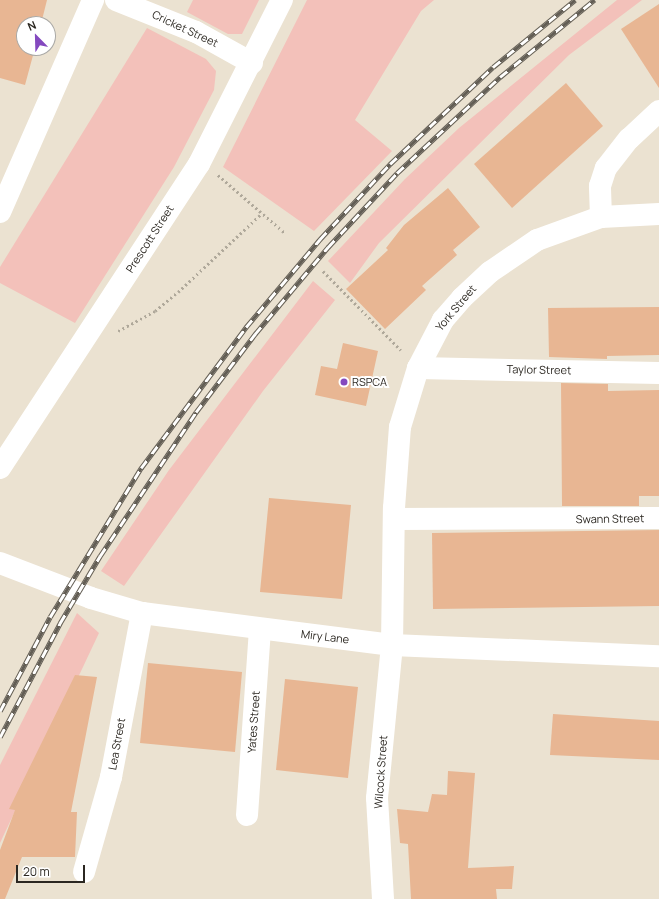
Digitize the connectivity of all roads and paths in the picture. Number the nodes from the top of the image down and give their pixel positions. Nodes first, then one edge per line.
1 (93, 0) edge
2 (116, 0) edge
3 (282, 0) edge
4 (252, 63) junction
5 (659, 111) edge
6 (198, 164) junction
7 (0, 212) edge
8 (262, 213) junction
9 (659, 214) edge
10 (601, 217) junction
11 (285, 233) dead end
12 (323, 271) dead end
13 (88, 336) junction
14 (418, 368) junction
15 (659, 373) edge
16 (0, 468) edge
17 (659, 518) edge
18 (394, 519) junction
19 (0, 563) edge
20 (142, 613) junction
21 (260, 630) junction
22 (392, 645) junction
23 (659, 656) edge
24 (247, 815) dead end
25 (84, 872) dead end
26 (383, 899) edge

1 - 7 street
2 - 4 street, Cricket Street
3 - 4 street, Prescott Street
4 - 6 street, Prescott Street
5 - 10 street
6 - 8 path
6 - 13 street, Prescott Street
8 - 11 path
8 - 13 path
9 - 10 street, York Street
10 - 14 street, York Street
12 - 14 path
13 - 16 street, Prescott Street
14 - 15 street, Taylor Street
14 - 18 street, York Street
17 - 18 street, Swann Street
18 - 22 street, York Street
19 - 20 street, Miry Lane
20 - 21 street, Miry Lane
20 - 25 street, Lea Street
21 - 22 street, Miry Lane
21 - 24 street, Yates Street
22 - 23 street, Miry Lane
22 - 26 street, Wilcock Street

